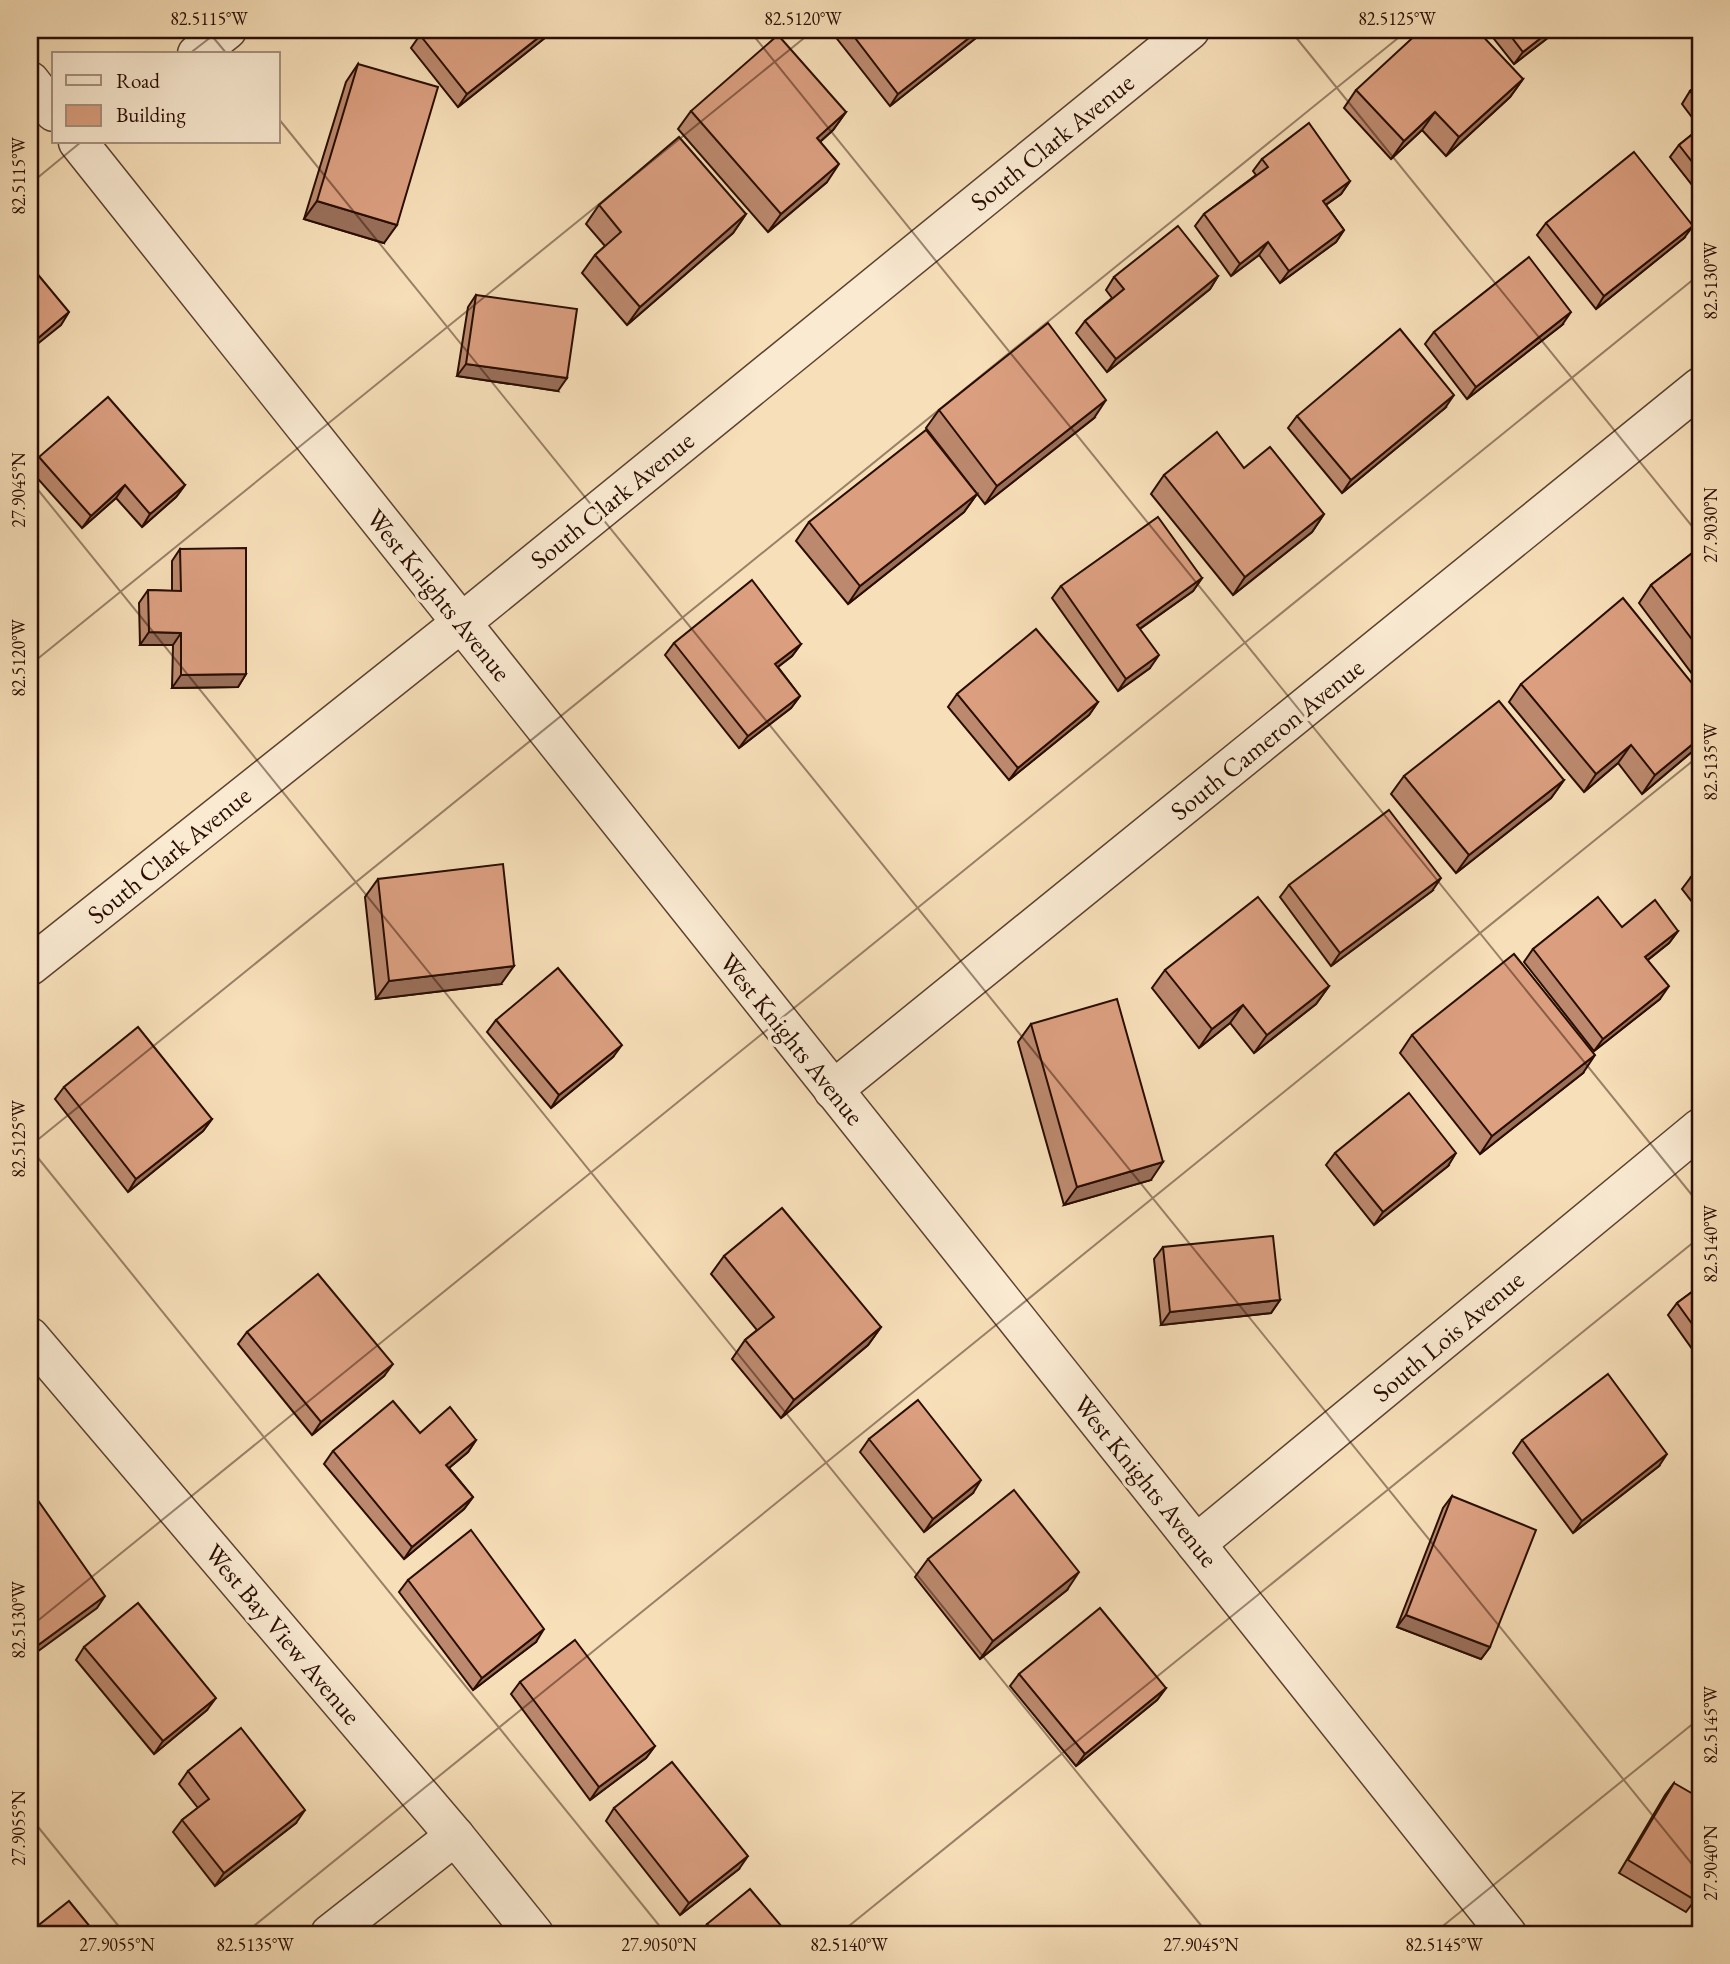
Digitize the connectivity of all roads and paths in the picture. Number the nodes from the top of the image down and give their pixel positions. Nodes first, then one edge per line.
1 (227, 30) edge
2 (1191, 30) edge
3 (200, 52) edge
4 (30, 81) edge
5 (52, 109) edge
6 (83, 144) edge
7 (1700, 387) edge
8 (461, 623) junction
9 (30, 966) edge
10 (833, 1090) junction
11 (1700, 1128) edge
12 (30, 1337) edge
13 (1196, 1544) junction
14 (455, 1836) junction
15 (330, 1934) edge
16 (534, 1934) edge
17 (1507, 1934) edge

1 - 3 street
2 - 8 street, South Clark Avenue
4 - 5 street
6 - 8 street, West Knights Avenue
7 - 10 street, South Cameron Avenue
8 - 9 street, South Clark Avenue
8 - 10 street, West Knights Avenue
10 - 13 street, West Knights Avenue
11 - 13 street, South Lois Avenue
12 - 14 street, West Bay View Avenue
13 - 17 street, West Knights Avenue
14 - 15 street
14 - 16 street, West Bay View Avenue

